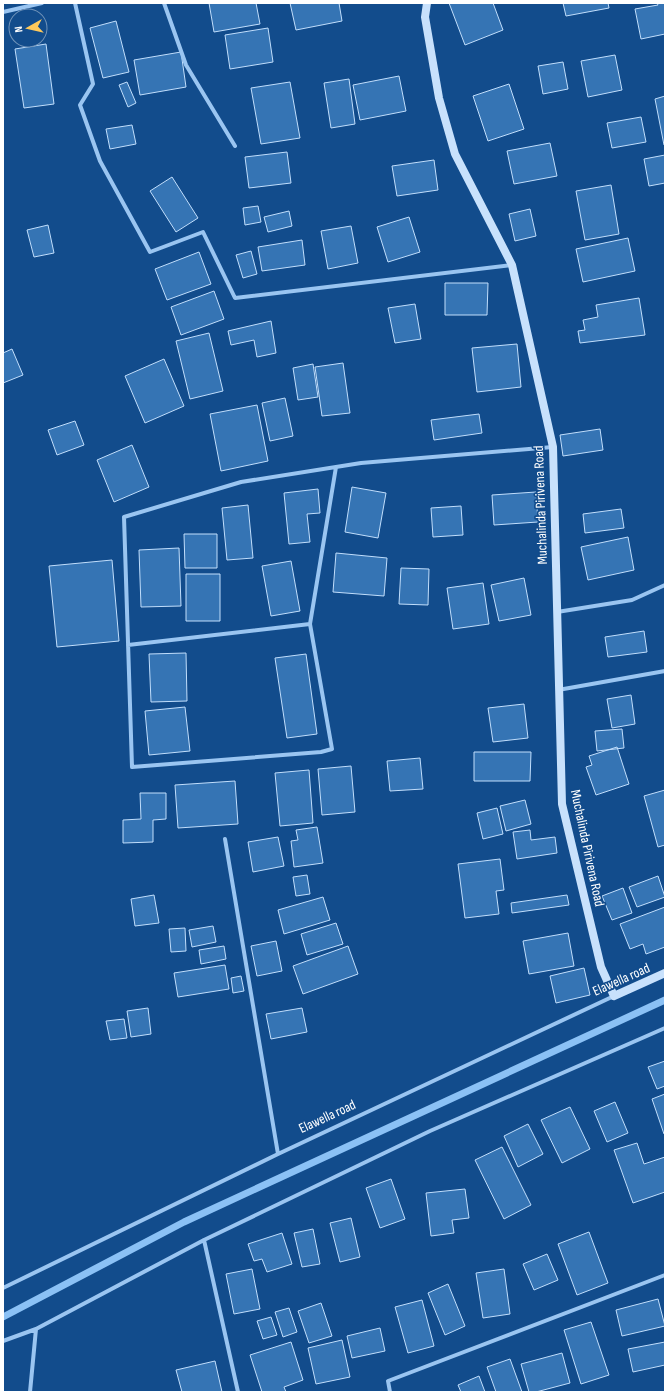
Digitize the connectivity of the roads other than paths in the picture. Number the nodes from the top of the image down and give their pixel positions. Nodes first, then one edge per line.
1 (42, 3) edge
2 (75, 3) edge
3 (164, 3) edge
4 (428, 3) edge
5 (3, 12) edge
6 (235, 146) dead end
7 (512, 265) junction
8 (552, 446) junction
9 (336, 467) junction
10 (665, 585) edge
11 (556, 612) junction
12 (310, 624) junction
13 (128, 645) junction
14 (665, 671) edge
15 (558, 690) junction
16 (225, 839) dead end
17 (665, 973) edge
18 (614, 996) junction
19 (665, 1028) edge
20 (278, 1154) junction
21 (204, 1240) junction
22 (665, 1275) edge
23 (3, 1288) edge
24 (36, 1329) junction
25 (3, 1341) edge
26 (30, 1392) edge
27 (238, 1392) edge
28 (390, 1392) edge

1 - 5 street
2 - 7 street
3 - 6 street
4 - 7 street, Muchalinda Pirivena Road
7 - 8 street, Muchalinda Pirivena Road
8 - 9 street
8 - 11 street, Muchalinda Pirivena Road
9 - 12 street
9 - 13 street
10 - 11 street
11 - 15 street, Muchalinda Pirivena Road
12 - 13 street
12 - 13 street
14 - 15 street
15 - 18 street, Muchalinda Pirivena Road
16 - 20 street
17 - 18 street, Elawella road
18 - 20 street, Elawella road
19 - 21 street
20 - 23 street, Elawella road
21 - 24 street
21 - 27 street
22 - 28 street
24 - 25 street
24 - 26 street

